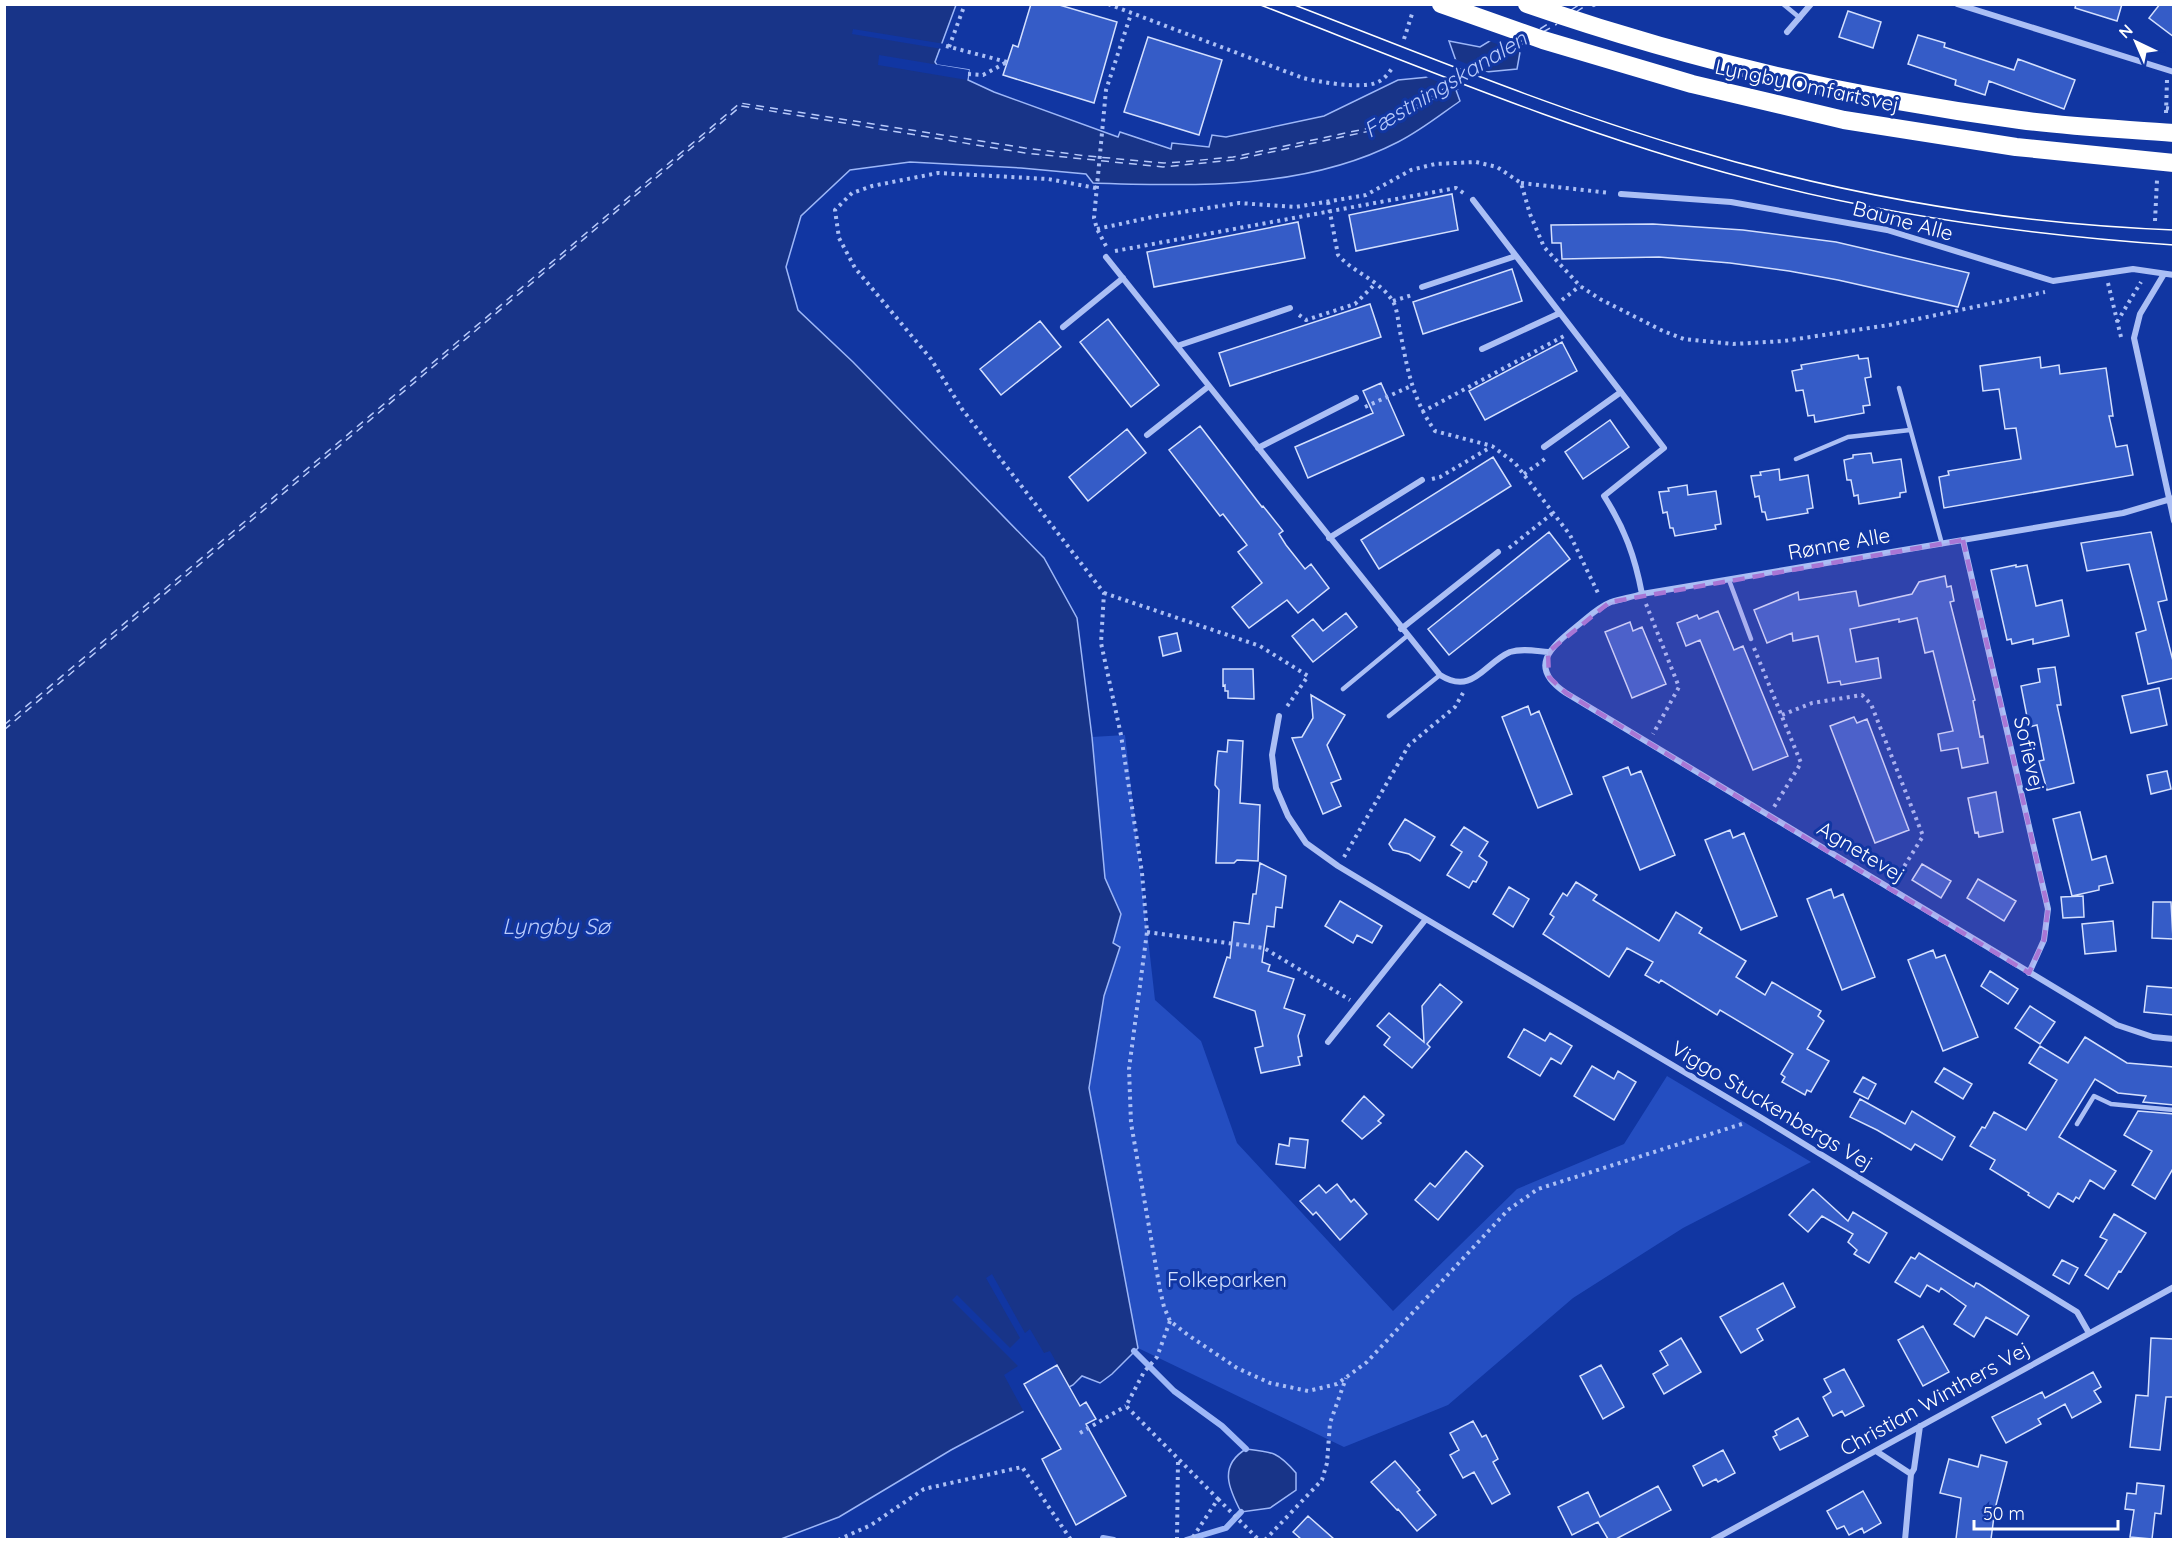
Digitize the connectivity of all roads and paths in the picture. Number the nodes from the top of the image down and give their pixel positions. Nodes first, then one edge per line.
1 (965, 4) edge
2 (1108, 4) edge
3 (1441, 4) edge
4 (1783, 4) edge
5 (1811, 4) edge
6 (1957, 4) edge
7 (1532, 6) edge
8 (1131, 14) junction
9 (1412, 14) dead end
10 (1800, 18) junction
11 (1787, 32) dead end
12 (1404, 39) dead end
13 (1393, 67) dead end
14 (2171, 71) edge
15 (968, 74) dead end
16 (2174, 109) edge
17 (2174, 133) edge
18 (2174, 163) edge
19 (2157, 180) dead end
20 (1521, 183) junction
21 (1096, 190) junction
22 (1621, 194) joint
23 (1473, 200) joint
24 (1328, 202) junction
25 (1328, 211) junction
26 (2155, 221) dead end
27 (1097, 229) junction
28 (1516, 256) junction
29 (1106, 257) dead end
30 (2106, 273) junction
31 (2164, 274) junction
32 (2174, 275) edge
33 (1123, 278) junction
34 (2142, 280) dead end
35 (1376, 283) junction
36 (1580, 286) junction
37 (1422, 288) dead end
38 (2053, 291) dead end
39 (1555, 305) junction
40 (1290, 308) joint
41 (1560, 313) junction
42 (1063, 327) dead end
43 (1574, 331) junction
44 (1177, 346) junction
45 (1482, 349) dead end
46 (1209, 386) junction
47 (1411, 386) junction
48 (1899, 388) dead end
49 (1621, 392) junction
50 (1356, 398) joint
51 (1422, 412) junction
52 (1910, 430) junction
53 (1147, 435) dead end
54 (1492, 446) junction
55 (1258, 447) junction
56 (1544, 447) joint
57 (1796, 459) dead end
58 (1524, 474) junction
59 (1422, 480) joint
60 (2171, 499) edge
61 (1553, 513) junction
62 (2174, 521) edge
63 (1329, 538) junction
64 (1963, 540) junction
65 (1942, 544) junction
66 (1498, 552) joint
67 (1729, 580) junction
68 (1104, 594) junction
69 (1642, 594) junction
70 (1604, 606) junction
71 (1401, 629) junction
72 (1407, 636) junction
73 (1751, 639) joint
74 (1548, 652) junction
75 (1440, 675) junction
76 (1469, 682) junction
77 (1342, 689) dead end
78 (1782, 715) junction
79 (1279, 716) joint
80 (1389, 716) dead end
81 (1648, 742) junction
82 (1768, 815) junction
83 (1338, 866) junction
84 (1890, 889) junction
85 (1426, 919) junction
86 (1147, 932) junction
87 (2029, 972) junction
88 (1358, 1005) junction
89 (2174, 1039) edge
90 (1328, 1042) dead end
91 (2174, 1110) edge
92 (1760, 1117) junction
93 (2077, 1124) dead end
94 (2174, 1287) edge
95 (1170, 1321) junction
96 (2089, 1333) junction
97 (1346, 1377) junction
98 (1126, 1406) junction
99 (1920, 1426) junction
100 (1080, 1432) dead end
101 (1876, 1450) junction
102 (1178, 1458) junction
103 (1911, 1474) junction
104 (1218, 1499) junction
105 (838, 1539) edge
106 (1071, 1539) edge
107 (1177, 1539) edge
108 (1191, 1539) edge
109 (1259, 1539) edge
110 (1265, 1539) edge
111 (1713, 1539) edge
112 (1905, 1539) edge

1 - 15 path
2 - 8 path
3 - 18 highway, Lyngby Omfartsvej
4 - 10 lane
5 - 10 street
6 - 14 street
7 - 17 highway, Lyngby Omfartsvej
8 - 13 path
8 - 21 path
9 - 12 path
10 - 11 street
14 - 16 path
19 - 26 path
20 - 22 path
20 - 24 path
20 - 36 path
21 - 27 path
21 - 68 path
22 - 30 street, Baune Alle
23 - 25 path
23 - 28 street
24 - 25 path
24 - 27 path
25 - 27 path
25 - 35 path
28 - 37 street
28 - 39 street
29 - 33 street
30 - 31 street, Baune Alle
30 - 34 path
31 - 32 street, Baune Alle
31 - 60 street
33 - 42 street
33 - 44 street
35 - 40 path
35 - 47 path
36 - 38 path
36 - 39 path
39 - 41 street
40 - 44 street
41 - 43 street
41 - 45 street
43 - 49 street
43 - 51 path
44 - 46 street
46 - 53 street
46 - 55 street
47 - 50 path
47 - 51 path
48 - 52 lane
49 - 56 street
49 - 69 street
50 - 55 street
51 - 54 path
52 - 57 lane
52 - 65 lane
54 - 58 path
54 - 59 path
55 - 63 street
56 - 58 path
58 - 61 path
59 - 63 street
60 - 62 street
60 - 64 street, Rønne Alle
61 - 66 path
61 - 70 path
63 - 71 street
64 - 65 street, Rønne Alle
64 - 87 street, Sofievej
65 - 67 street, Rønne Alle
66 - 71 street
67 - 69 street, Rønne Alle
67 - 73 lane
68 - 79 path
68 - 86 path
69 - 70 street, Rønne Alle
69 - 81 path
70 - 74 street, Rønne Alle
71 - 72 street
72 - 75 street
72 - 77 lane
73 - 78 path
74 - 76 street
74 - 81 street, Agnetevej
75 - 76 street
75 - 80 lane
76 - 83 path
78 - 82 path
78 - 84 path
79 - 83 street, Viggo Stuckenbergs Vej
81 - 82 street, Agnetevej
82 - 84 street, Agnetevej
83 - 85 street, Viggo Stuckenbergs Vej
84 - 87 street, Agnetevej
85 - 88 street
85 - 92 street, Viggo Stuckenbergs Vej
86 - 88 path
86 - 95 path
87 - 89 street, Agnetevej
88 - 90 street
91 - 93 lane
92 - 96 street, Viggo Stuckenbergs Vej
92 - 97 path
94 - 96 street, Christian Winthers Vej
95 - 97 path
95 - 98 path
96 - 99 street, Christian Winthers Vej
97 - 110 path
98 - 100 path
98 - 102 path
99 - 101 street, Christian Winthers Vej
99 - 103 street
101 - 103 street
101 - 111 street, Christian Winthers Vej
102 - 104 path
102 - 107 path
103 - 112 street
104 - 108 path
104 - 109 path
105 - 106 path

